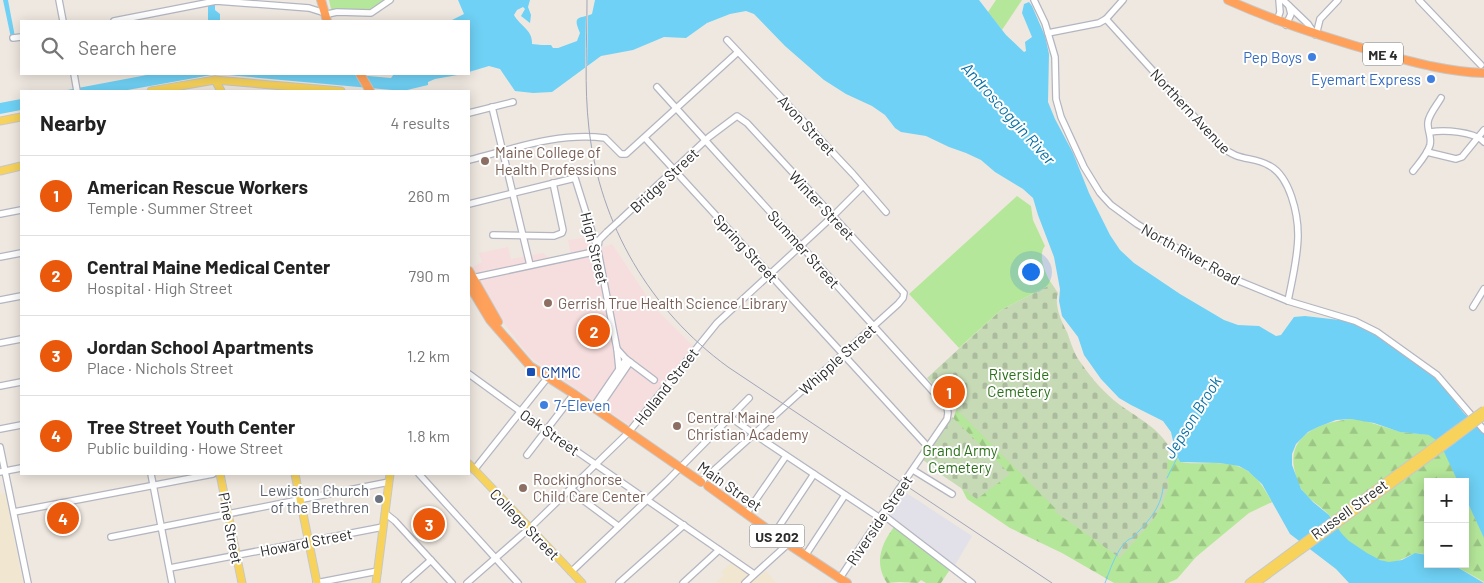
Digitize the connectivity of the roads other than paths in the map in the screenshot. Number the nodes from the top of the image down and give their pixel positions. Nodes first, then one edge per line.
1 (59, 0) edge
2 (217, 0) edge
3 (321, 0) edge
4 (390, 0) edge
5 (1034, 0) edge
6 (1123, 0) edge
7 (1228, 0) edge
8 (1278, 0) edge
9 (1284, 0) edge
10 (1338, 0) edge
11 (1419, 0) edge
12 (1289, 6) junction
13 (324, 12) junction
14 (1106, 19) junction
15 (63, 20) edge
16 (119, 20) edge
17 (327, 20) edge
18 (1278, 21) junction
19 (1286, 25) junction
20 (1048, 33) junction
21 (1316, 35) junction
22 (20, 37) edge
23 (13, 38) dead end
24 (727, 40) dead end
25 (738, 52) junction
26 (1483, 68) edge
27 (74, 75) edge
28 (361, 75) edge
29 (215, 80) junction
30 (657, 87) dead end
31 (77, 89) edge
32 (157, 90) edge
33 (220, 90) edge
34 (330, 90) edge
35 (369, 90) edge
36 (1441, 98) dead end
37 (513, 102) dead end
38 (492, 107) junction
39 (677, 108) junction
40 (470, 112) edge
41 (739, 116) joint
42 (20, 117) edge
43 (0, 121) edge
44 (1484, 130) edge
45 (1430, 132) junction
46 (1479, 137) junction
47 (645, 138) junction
48 (705, 141) junction
49 (1484, 142) edge
50 (503, 152) junction
51 (1427, 152) junction
52 (470, 160) edge
53 (20, 166) edge
54 (674, 170) junction
55 (0, 171) edge
56 (1413, 172) dead end
57 (553, 183) junction
58 (862, 187) junction
59 (513, 193) junction
60 (470, 204) edge
61 (20, 210) edge
62 (886, 212) dead end
63 (0, 214) edge
64 (833, 216) junction
65 (493, 235) dead end
66 (524, 236) junction
67 (801, 245) junction
68 (598, 251) junction
69 (20, 253) edge
70 (0, 257) edge
71 (530, 265) junction
72 (770, 274) junction
73 (470, 277) edge
74 (470, 279) edge
75 (1484, 289) edge
76 (904, 295) joint
77 (20, 296) edge
78 (0, 300) edge
79 (1288, 301) junction
80 (1472, 307) dead end
81 (874, 325) junction
82 (20, 339) edge
83 (0, 343) edge
84 (617, 349) junction
85 (842, 354) junction
86 (628, 360) junction
87 (619, 370) junction
88 (470, 375) edge
89 (548, 377) junction
90 (654, 380) dead end
91 (20, 382) edge
92 (0, 386) edge
93 (574, 394) junction
94 (749, 398) dead end
95 (596, 409) junction
96 (1484, 410) edge
97 (520, 411) junction
98 (948, 412) joint
99 (1484, 416) edge
100 (730, 417) junction
101 (20, 425) edge
102 (0, 429) edge
103 (546, 430) junction
104 (1484, 430) edge
105 (629, 432) junction
106 (754, 434) junction
107 (1450, 438) junction
108 (0, 446) edge
109 (928, 447) junction
110 (526, 455) dead end
111 (786, 456) junction
112 (595, 464) junction
113 (471, 467) edge
114 (680, 467) junction
115 (20, 468) edge
116 (912, 470) junction
117 (2, 471) edge
118 (814, 474) junction
119 (151, 475) edge
120 (208, 475) edge
121 (220, 475) edge
122 (296, 475) edge
123 (390, 475) edge
124 (420, 475) edge
125 (389, 482) junction
126 (704, 484) junction
127 (153, 485) junction
128 (571, 488) junction
129 (952, 494) dead end
130 (845, 495) junction
131 (300, 500) junction
132 (646, 500) junction
133 (14, 512) junction
134 (385, 513) junction
135 (228, 514) junction
136 (746, 514) junction
137 (881, 516) junction
138 (618, 526) junction
139 (684, 526) junction
140 (161, 527) junction
141 (383, 527) junction
142 (528, 528) junction
143 (774, 534) junction
144 (111, 537) dead end
145 (309, 542) junction
146 (788, 544) junction
147 (719, 550) junction
148 (236, 555) junction
149 (805, 556) junction
150 (495, 558) junction
151 (431, 560) junction
152 (170, 568) junction
153 (1274, 568) junction
154 (378, 571) junction
155 (571, 572) junction
156 (754, 574) junction
157 (840, 578) junction
158 (28, 583) edge
159 (172, 583) edge
160 (242, 583) edge
161 (317, 583) edge
162 (376, 583) edge
163 (405, 583) edge
164 (452, 583) edge
165 (467, 583) edge
166 (518, 583) edge
167 (582, 583) edge
168 (619, 583) edge
169 (683, 583) edge
170 (745, 583) edge
171 (848, 583) edge
172 (972, 583) edge
173 (1243, 583) edge
174 (1250, 583) edge
175 (1258, 583) edge

1 - 15 street
2 - 13 street
2 - 16 street
3 - 13 highway
4 - 13 street
5 - 20 street, North River Road
6 - 14 street
7 - 18 highway, ME 4
8 - 18 street
9 - 12 street
10 - 21 street
11 - 26 street
12 - 19 street
12 - 21 street
13 - 17 highway
14 - 20 street
14 - 79 street, Northern Avenue
18 - 19 highway, ME 4
19 - 21 highway, ME 4
20 - 79 street, North River Road
21 - 26 highway, ME 4
22 - 23 street
24 - 25 street, Avon Street
25 - 39 street
25 - 58 street, Avon Street
27 - 31 street
28 - 35 highway
29 - 32 main road
29 - 33 main road
29 - 34 main road
30 - 39 street, Summer Street
36 - 45 street
37 - 38 street
38 - 40 street
38 - 50 street
39 - 47 street
39 - 48 street, Summer Street
41 - 48 street, Bridge Street
41 - 64 street, Winter Street
42 - 43 main road
44 - 46 street
45 - 46 street
45 - 51 street
46 - 49 street
46 - 51 street
47 - 50 street
47 - 54 street, Spring Street
48 - 54 street, Bridge Street
48 - 67 street, Summer Street
50 - 52 street
50 - 59 street
51 - 56 street
53 - 55 main road
54 - 68 street, Bridge Street, bridge
54 - 72 street, Spring Street
57 - 59 street
57 - 66 street
57 - 68 street, High Street
58 - 62 street, Avon Street
58 - 64 street, Holland Street
59 - 60 street
59 - 66 street
61 - 63 street
64 - 67 street, Holland Street
64 - 76 street, Winter Street
65 - 66 street
66 - 71 street
67 - 72 street, Holland Street
67 - 81 street, Summer Street
68 - 71 street
68 - 84 street, High Street
69 - 70 street
71 - 73 street
72 - 85 street, Spring Street
72 - 105 street, Holland Street
74 - 89 highway, Main Street / US 202
75 - 80 street
76 - 81 street, Whipple Street
77 - 78 street
79 - 104 street, North River Road
81 - 85 street, Whipple Street
81 - 98 street, Summer Street
82 - 83 street
84 - 86 street
84 - 87 street, High Street
85 - 106 street, Whipple Street
85 - 109 street, Spring Street
86 - 87 street
86 - 90 street
86 - 95 street
87 - 95 street
88 - 97 street, Oak Street
89 - 93 highway, Main Street / US 202
89 - 97 street
91 - 92 street
93 - 95 highway, Main Street / US 202
93 - 103 street
94 - 100 street
95 - 105 highway, Main Street / US 202
96 - 107 main road, bridge
97 - 103 street, Oak Street
97 - 113 street
98 - 109 street, Riverside Street
99 - 107 main road, bridge
100 - 106 street
100 - 114 street
101 - 102 street
103 - 110 street
103 - 112 street, Oak Street
105 - 112 street, Holland Street
105 - 114 highway, Main Street / US 202
106 - 111 street
106 - 126 street, Whipple Street
107 - 153 main road, Russell Street
108 - 117 street
109 - 116 street, Riverside Street
111 - 118 street
111 - 136 street
112 - 128 street, Holland Street
112 - 132 street, Oak Street
113 - 142 main road, College Street
114 - 126 highway, Main Street / US 202
114 - 132 street
115 - 117 street
116 - 129 street
116 - 137 street, Riverside Street, bridge
117 - 133 street
118 - 130 street
118 - 143 street
119 - 127 street
120 - 127 street
121 - 135 main road, Pine Street
122 - 131 main road
123 - 125 main road
124 - 150 street
125 - 131 street
125 - 134 main road
126 - 136 highway, Main Street / US 202
127 - 133 street
127 - 140 street
128 - 138 street
128 - 142 street, Holland Street
130 - 137 street
130 - 149 street
131 - 135 street
131 - 145 main road
132 - 138 street
132 - 139 street, Oak Street
133 - 158 street
134 - 141 main road
134 - 151 street
135 - 140 street
135 - 148 main road, Pine Street
136 - 143 highway, Main Street / US 202
137 - 157 street, Riverside Street
137 - 172 street
138 - 155 street
139 - 147 street, Oak Street
139 - 168 street
140 - 144 street
140 - 152 street
141 - 145 street, Howard Street
141 - 154 main road
142 - 150 street, Holland Street
142 - 155 main road, College Street
143 - 146 highway, Main Street / US 202
145 - 148 street, Howard Street
145 - 161 main road
146 - 149 highway, Main Street / US 202
146 - 156 street
147 - 156 street, Oak Street
147 - 169 street
148 - 152 street, Howard Street
148 - 160 main road, Pine Street
149 - 157 highway, Main Street / US 202
150 - 165 street, Holland Street
150 - 166 street
151 - 163 street
151 - 164 street
152 - 159 street
153 - 173 main road
153 - 174 main road, Russell Street
153 - 175 main road, Russell Street
154 - 161 street
154 - 162 main road
155 - 167 main road, College Street
156 - 170 street
157 - 171 highway, Main Street / US 202

